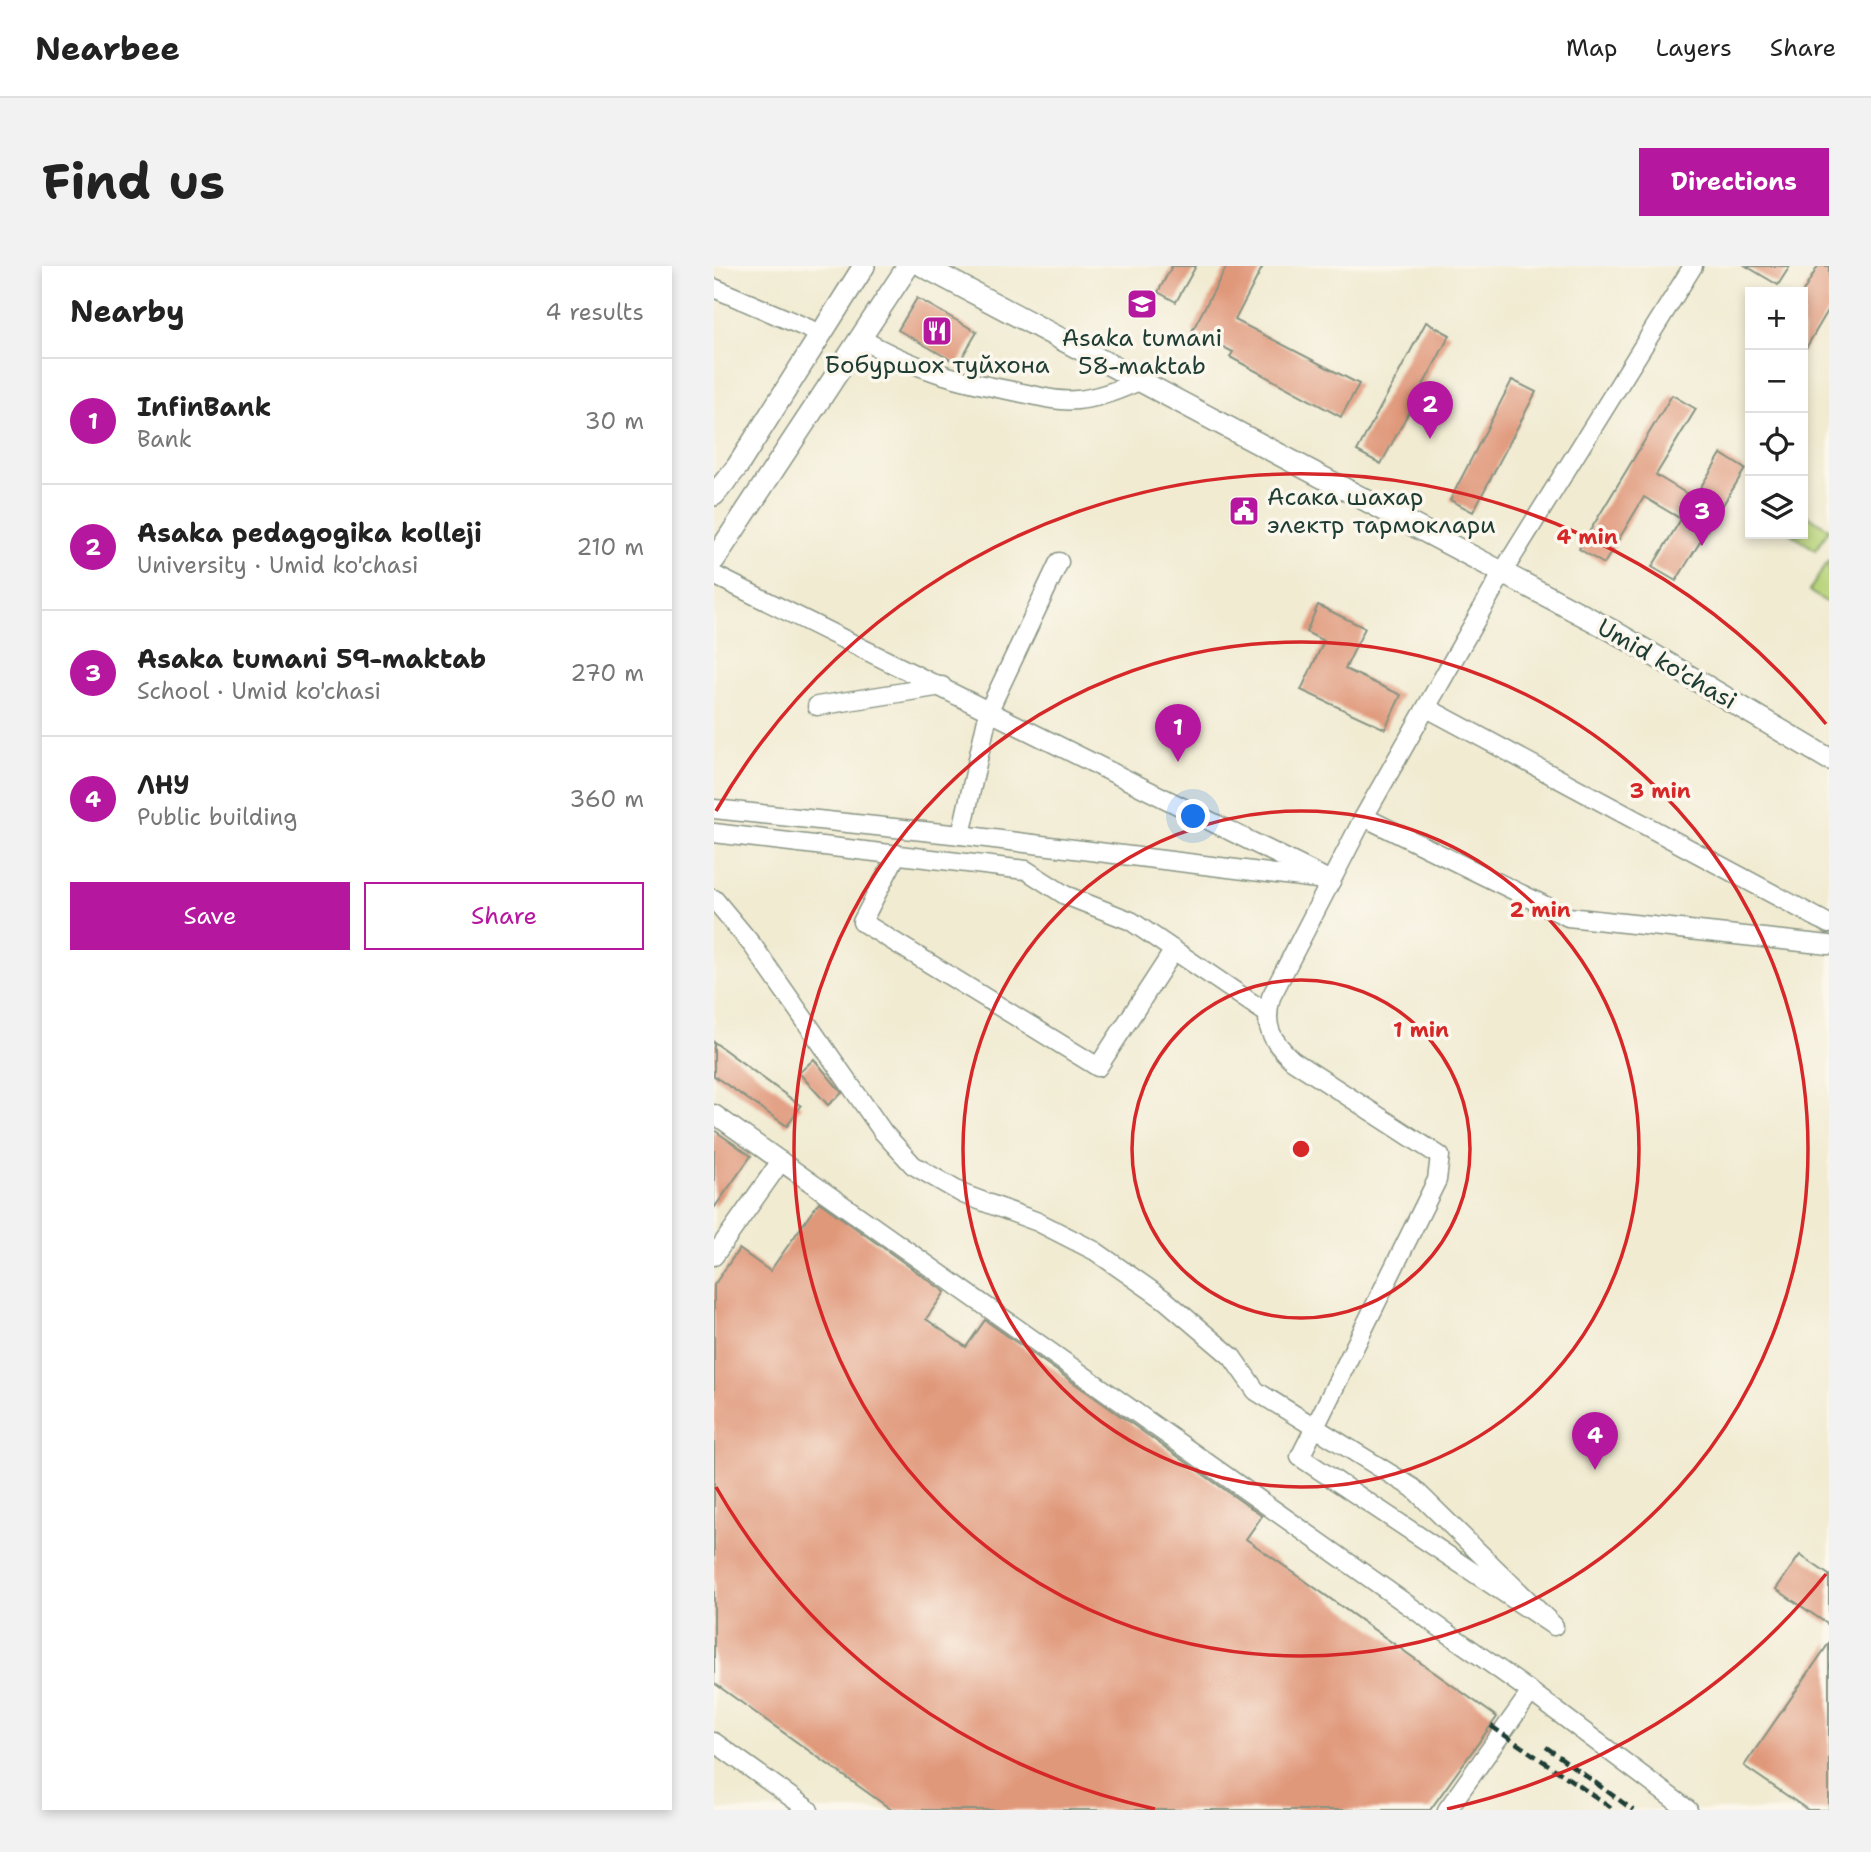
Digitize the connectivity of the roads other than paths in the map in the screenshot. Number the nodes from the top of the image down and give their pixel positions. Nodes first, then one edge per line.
1 (864, 266) edge
2 (908, 266) edge
3 (923, 266) edge
4 (1693, 266) edge
5 (714, 288) edge
6 (821, 334) junction
7 (860, 338) junction
8 (1139, 381) junction
9 (714, 495) edge
10 (714, 560) edge
11 (1059, 562) dead end
12 (1502, 573) junction
13 (714, 575) edge
14 (942, 686) junction
15 (817, 706) dead end
16 (1427, 708) junction
17 (989, 710) junction
18 (1829, 759) edge
19 (714, 809) edge
20 (1364, 817) junction
21 (714, 833) edge
22 (961, 835) junction
23 (897, 854) junction
24 (1331, 881) junction
25 (714, 899) edge
26 (1829, 924) edge
27 (1829, 944) edge
28 (1174, 950) junction
29 (1268, 1014) junction
30 (714, 1114) edge
31 (781, 1161) junction
32 (714, 1256) edge
33 (1314, 1429) junction
34 (1531, 1692) junction
35 (714, 1742) edge
36 (809, 1810) edge
37 (1447, 1810) edge
38 (1688, 1810) edge

1 - 6 main road
2 - 7 main road
3 - 8 main road, Umid ko'chasi
4 - 12 street
5 - 6 street
6 - 9 main road
7 - 8 street
7 - 10 main road
8 - 12 main road, Umid ko'chasi
11 - 17 street
12 - 16 street
12 - 18 main road, Umid ko'chasi
13 - 14 street
14 - 15 street
14 - 17 street
16 - 20 street
16 - 26 street
17 - 22 street
17 - 24 street
19 - 22 street
20 - 24 street
20 - 27 street
21 - 23 street
22 - 24 street
23 - 28 street
23 - 28 street
24 - 29 street
25 - 33 street
28 - 29 street
29 - 33 street
30 - 31 street
31 - 32 street
31 - 34 street
33 - 33 street
34 - 37 street
34 - 38 street
35 - 36 street

